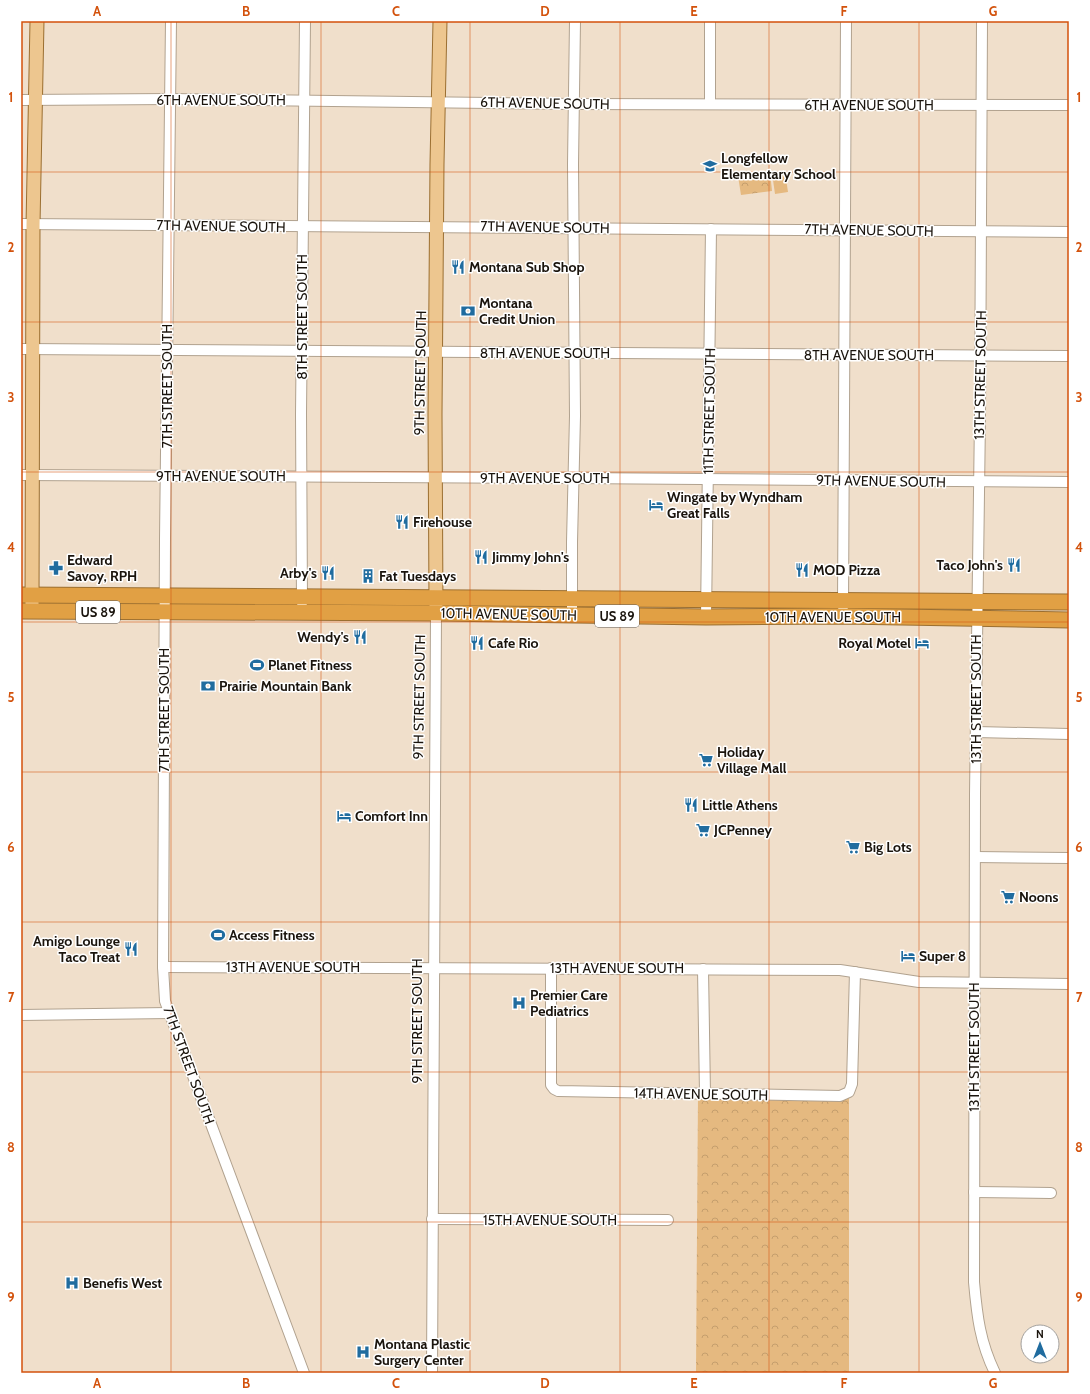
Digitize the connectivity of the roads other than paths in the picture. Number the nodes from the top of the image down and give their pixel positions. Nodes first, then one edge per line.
1 (37, 21) edge
2 (170, 21) edge
3 (305, 21) edge
4 (440, 21) edge
5 (575, 21) edge
6 (710, 21) edge
7 (846, 21) edge
8 (982, 21) edge
9 (170, 99) junction
10 (21, 100) edge
11 (35, 100) junction
12 (304, 100) junction
13 (439, 101) junction
14 (574, 104) junction
15 (710, 104) junction
16 (846, 105) junction
17 (981, 105) junction
18 (1069, 105) edge
19 (27, 225) edge
20 (168, 226) junction
21 (302, 227) junction
22 (437, 227) junction
23 (574, 228) junction
24 (711, 229) junction
25 (845, 229) junction
26 (981, 231) junction
27 (1069, 232) edge
28 (27, 349) edge
29 (167, 350) junction
30 (302, 351) junction
31 (436, 352) junction
32 (575, 353) junction
33 (710, 354) junction
34 (845, 355) junction
35 (980, 356) junction
36 (1069, 356) edge
37 (27, 475) edge
38 (166, 476) junction
39 (302, 477) junction
40 (435, 478) junction
41 (573, 478) junction
42 (709, 479) junction
43 (843, 480) junction
44 (978, 482) junction
45 (1069, 482) edge
46 (27, 596) edge
47 (165, 596) junction
48 (302, 598) junction
49 (572, 598) junction
50 (706, 599) junction
51 (977, 602) junction
52 (1069, 602) edge
53 (436, 606) junction
54 (843, 609) junction
55 (26, 611) edge
56 (165, 612) junction
57 (301, 613) junction
58 (572, 615) junction
59 (706, 617) junction
60 (977, 618) junction
61 (1069, 620) edge
62 (976, 732) junction
63 (1069, 734) edge
64 (975, 857) junction
65 (1069, 858) edge
66 (163, 966) junction
67 (434, 968) junction
68 (551, 968) junction
69 (703, 969) junction
70 (855, 972) junction
71 (975, 982) junction
72 (1069, 984) edge
73 (169, 1013) junction
74 (21, 1015) edge
75 (705, 1094) junction
76 (974, 1192) junction
77 (1051, 1193) dead end
78 (432, 1219) junction
79 (668, 1220) dead end
80 (304, 1373) edge
81 (432, 1373) edge
82 (994, 1373) edge

1 - 11 main road
2 - 9 street, 7TH STREET SOUTH
3 - 12 street, 8TH STREET SOUTH
4 - 13 main road, 9TH STREET SOUTH
5 - 14 street
6 - 15 street
7 - 16 street
8 - 17 street, 13TH STREET SOUTH
9 - 11 street, 6TH AVENUE SOUTH
9 - 12 street, 6TH AVENUE SOUTH
9 - 20 street, 7TH STREET SOUTH
10 - 11 street, 6TH AVENUE SOUTH
11 - 19 main road
12 - 13 street, 6TH AVENUE SOUTH
12 - 21 street, 8TH STREET SOUTH
13 - 14 street, 6TH AVENUE SOUTH
13 - 22 main road, 9TH STREET SOUTH
14 - 15 street, 6TH AVENUE SOUTH
14 - 23 street
15 - 16 street, 6TH AVENUE SOUTH
16 - 17 street, 6TH AVENUE SOUTH
16 - 25 street
17 - 18 street, 6TH AVENUE SOUTH
17 - 26 street, 13TH STREET SOUTH
19 - 20 street, 7TH AVENUE SOUTH
19 - 28 main road
20 - 21 street, 7TH AVENUE SOUTH
20 - 29 street, 7TH STREET SOUTH
21 - 22 street, 7TH AVENUE SOUTH
21 - 30 street, 8TH STREET SOUTH
22 - 23 street, 7TH AVENUE SOUTH
22 - 31 main road, 9TH STREET SOUTH
23 - 24 street, 7TH AVENUE SOUTH
23 - 32 street
24 - 25 street, 7TH AVENUE SOUTH
24 - 33 street, 11TH STREET SOUTH
25 - 26 street, 7TH AVENUE SOUTH
25 - 34 street
26 - 27 street, 7TH AVENUE SOUTH
26 - 35 street, 13TH STREET SOUTH
28 - 29 street, 8TH AVENUE SOUTH
28 - 37 main road
29 - 30 street, 8TH AVENUE SOUTH
29 - 38 street, 7TH STREET SOUTH
30 - 31 street, 8TH AVENUE SOUTH
30 - 39 street, 8TH STREET SOUTH
31 - 32 street, 8TH AVENUE SOUTH
31 - 40 main road, 9TH STREET SOUTH
32 - 33 street, 8TH AVENUE SOUTH
32 - 41 street
33 - 34 street, 8TH AVENUE SOUTH
33 - 42 street, 11TH STREET SOUTH
34 - 35 street, 8TH AVENUE SOUTH
34 - 43 street
35 - 36 street, 8TH AVENUE SOUTH
35 - 44 street, 13TH STREET SOUTH
37 - 38 street, 9TH AVENUE SOUTH
37 - 46 main road
38 - 39 street, 9TH AVENUE SOUTH
38 - 47 street, 7TH STREET SOUTH
39 - 40 street, 9TH AVENUE SOUTH
39 - 48 street, 8TH STREET SOUTH
40 - 41 street, 9TH AVENUE SOUTH
40 - 53 main road, 9TH STREET SOUTH
41 - 42 street, 9TH AVENUE SOUTH
41 - 49 street
42 - 43 street, 9TH AVENUE SOUTH
42 - 50 street, 11TH STREET SOUTH
43 - 44 street, 9TH AVENUE SOUTH
43 - 54 street
44 - 45 street, 9TH AVENUE SOUTH
44 - 51 street, 13TH STREET SOUTH
46 - 47 highway, 10TH AVENUE SOUTH / US 89
46 - 55 main road
47 - 48 highway, 10TH AVENUE SOUTH / US 89
47 - 56 street, 7TH STREET SOUTH
48 - 53 highway, 10TH AVENUE SOUTH / US 89
48 - 57 street, 8TH STREET SOUTH
49 - 50 highway, 10TH AVENUE SOUTH / US 89
49 - 53 highway, 10TH AVENUE SOUTH / US 89
49 - 58 street
50 - 54 highway, 10TH AVENUE SOUTH / US 89
50 - 59 street, 11TH STREET SOUTH
51 - 52 highway, 10TH AVENUE SOUTH / US 89
51 - 54 highway, 10TH AVENUE SOUTH / US 89
51 - 60 street, 13TH STREET SOUTH
53 - 57 highway, 10TH AVENUE SOUTH / US 89
53 - 58 highway, 10TH AVENUE SOUTH / US 89
53 - 67 street, 9TH STREET SOUTH
54 - 59 highway, 10TH AVENUE SOUTH / US 89
54 - 60 highway, 10TH AVENUE SOUTH / US 89
55 - 56 highway, 10TH AVENUE SOUTH / US 89
56 - 57 highway, 10TH AVENUE SOUTH / US 89
56 - 66 street, 7TH STREET SOUTH
58 - 59 highway, 10TH AVENUE SOUTH / US 89
60 - 61 highway, 10TH AVENUE SOUTH / US 89
60 - 62 street, 13TH STREET SOUTH
62 - 63 street
62 - 64 street, 13TH STREET SOUTH
64 - 65 street
64 - 71 street, 13TH STREET SOUTH
66 - 67 street, 13TH AVENUE SOUTH
66 - 73 street, 7TH STREET SOUTH
67 - 68 street, 13TH AVENUE SOUTH
67 - 78 street, 9TH STREET SOUTH
68 - 69 street, 13TH AVENUE SOUTH
68 - 75 street, 14TH AVENUE SOUTH
69 - 70 street, 13TH AVENUE SOUTH
69 - 75 street
70 - 71 street, 13TH AVENUE SOUTH
70 - 75 street, 14TH AVENUE SOUTH
71 - 72 street, 13TH AVENUE SOUTH
71 - 76 street, 13TH STREET SOUTH
73 - 74 street
73 - 80 street, 7TH STREET SOUTH
76 - 77 street
76 - 82 street, 13TH STREET SOUTH
78 - 79 street, 15TH AVENUE SOUTH
78 - 81 street, 9TH STREET SOUTH

